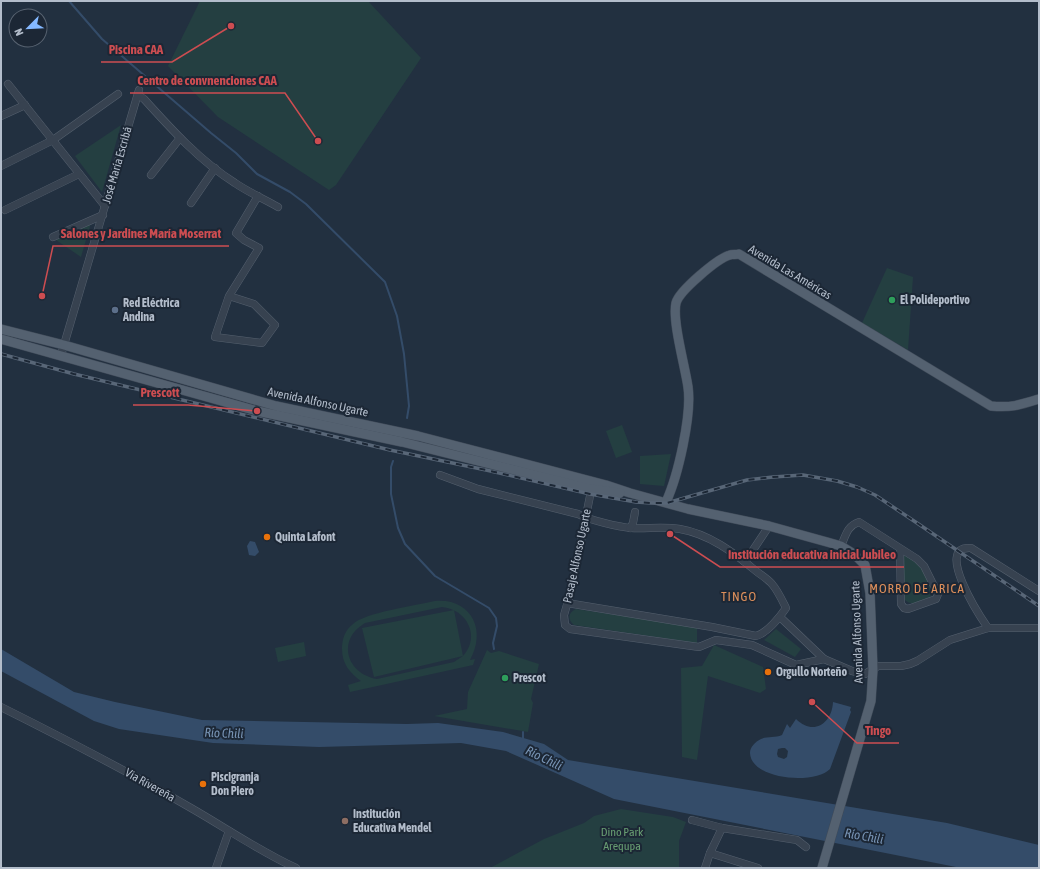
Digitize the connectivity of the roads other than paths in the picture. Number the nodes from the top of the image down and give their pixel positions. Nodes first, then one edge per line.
1 (8, 84) dead end
2 (118, 94) dead end
3 (25, 105) junction
4 (1, 116) edge
5 (180, 138) junction
6 (53, 140) junction
7 (1, 166) edge
8 (215, 168) junction
9 (79, 174) junction
10 (151, 175) dead end
11 (258, 196) junction
12 (191, 203) dead end
13 (105, 206) junction
14 (278, 207) dead end
15 (5, 210) dead end
16 (103, 215) junction
17 (53, 237) dead end
18 (229, 296) junction
19 (1, 329) edge
20 (1, 339) edge
21 (64, 345) junction
22 (61, 355) junction
23 (1037, 402) edge
24 (440, 474) dead end
25 (592, 485) junction
26 (666, 502) junction
27 (635, 512) dead end
28 (585, 518) junction
29 (769, 526) junction
30 (630, 528) junction
31 (841, 546) junction
32 (900, 549) junction
33 (745, 562) junction
34 (1039, 590) edge
35 (567, 603) junction
36 (780, 617) junction
37 (712, 626) junction
38 (988, 628) junction
39 (1039, 628) edge
40 (756, 636) junction
41 (712, 641) junction
42 (752, 645) junction
43 (824, 659) junction
44 (873, 669) junction
45 (1, 707) edge
46 (692, 820) dead end
47 (722, 828) junction
48 (229, 831) junction
49 (806, 847) dead end
50 (710, 853) junction
51 (216, 868) edge
52 (296, 868) edge
53 (705, 868) edge
54 (758, 868) edge
55 (822, 868) edge

1 - 3 street
2 - 6 street
3 - 4 street
3 - 6 street
5 - 8 street
5 - 10 street
5 - 13 street, José María Escribá
6 - 7 street
6 - 9 street
8 - 11 street
8 - 12 street
9 - 13 street
9 - 15 street
11 - 14 street
11 - 18 street
13 - 16 street, José María Escribá
16 - 17 street
16 - 21 street, José María Escribá
18 - 18 street
19 - 21 main road, Avenida Alfonso Ugarte
20 - 22 main road, Avenida Alfonso Ugarte
21 - 22 street, José María Escribá
21 - 25 main road, Avenida Alfonso Ugarte
22 - 25 main road, Avenida Alfonso Ugarte
23 - 26 main road, Avenida Las Américas
24 - 28 street
25 - 26 main road, Avenida Alfonso Ugarte
25 - 28 street, Pasaje Alfonso Ugarte
26 - 29 main road, Avenida Alfonso Ugarte
27 - 30 street
28 - 30 street
28 - 35 street, Pasaje Alfonso Ugarte
29 - 31 main road, Avenida Alfonso Ugarte
29 - 33 street
30 - 33 street
31 - 32 street
31 - 44 main road, Avenida Alfonso Ugarte
32 - 32 street
33 - 36 street
34 - 38 street
35 - 37 street
35 - 41 street, Pasaje Alfonso Ugarte
36 - 40 street
36 - 43 street
37 - 40 street
37 - 41 street
38 - 39 street
38 - 44 street
40 - 42 street
41 - 42 street
42 - 43 street
43 - 44 street
44 - 55 main road, Avenida Alfonso Ugarte
45 - 48 street, Via Rivereña
46 - 47 street
47 - 49 street
47 - 50 street
48 - 51 street
48 - 52 street, Via Rivereña
50 - 53 street
50 - 54 street

